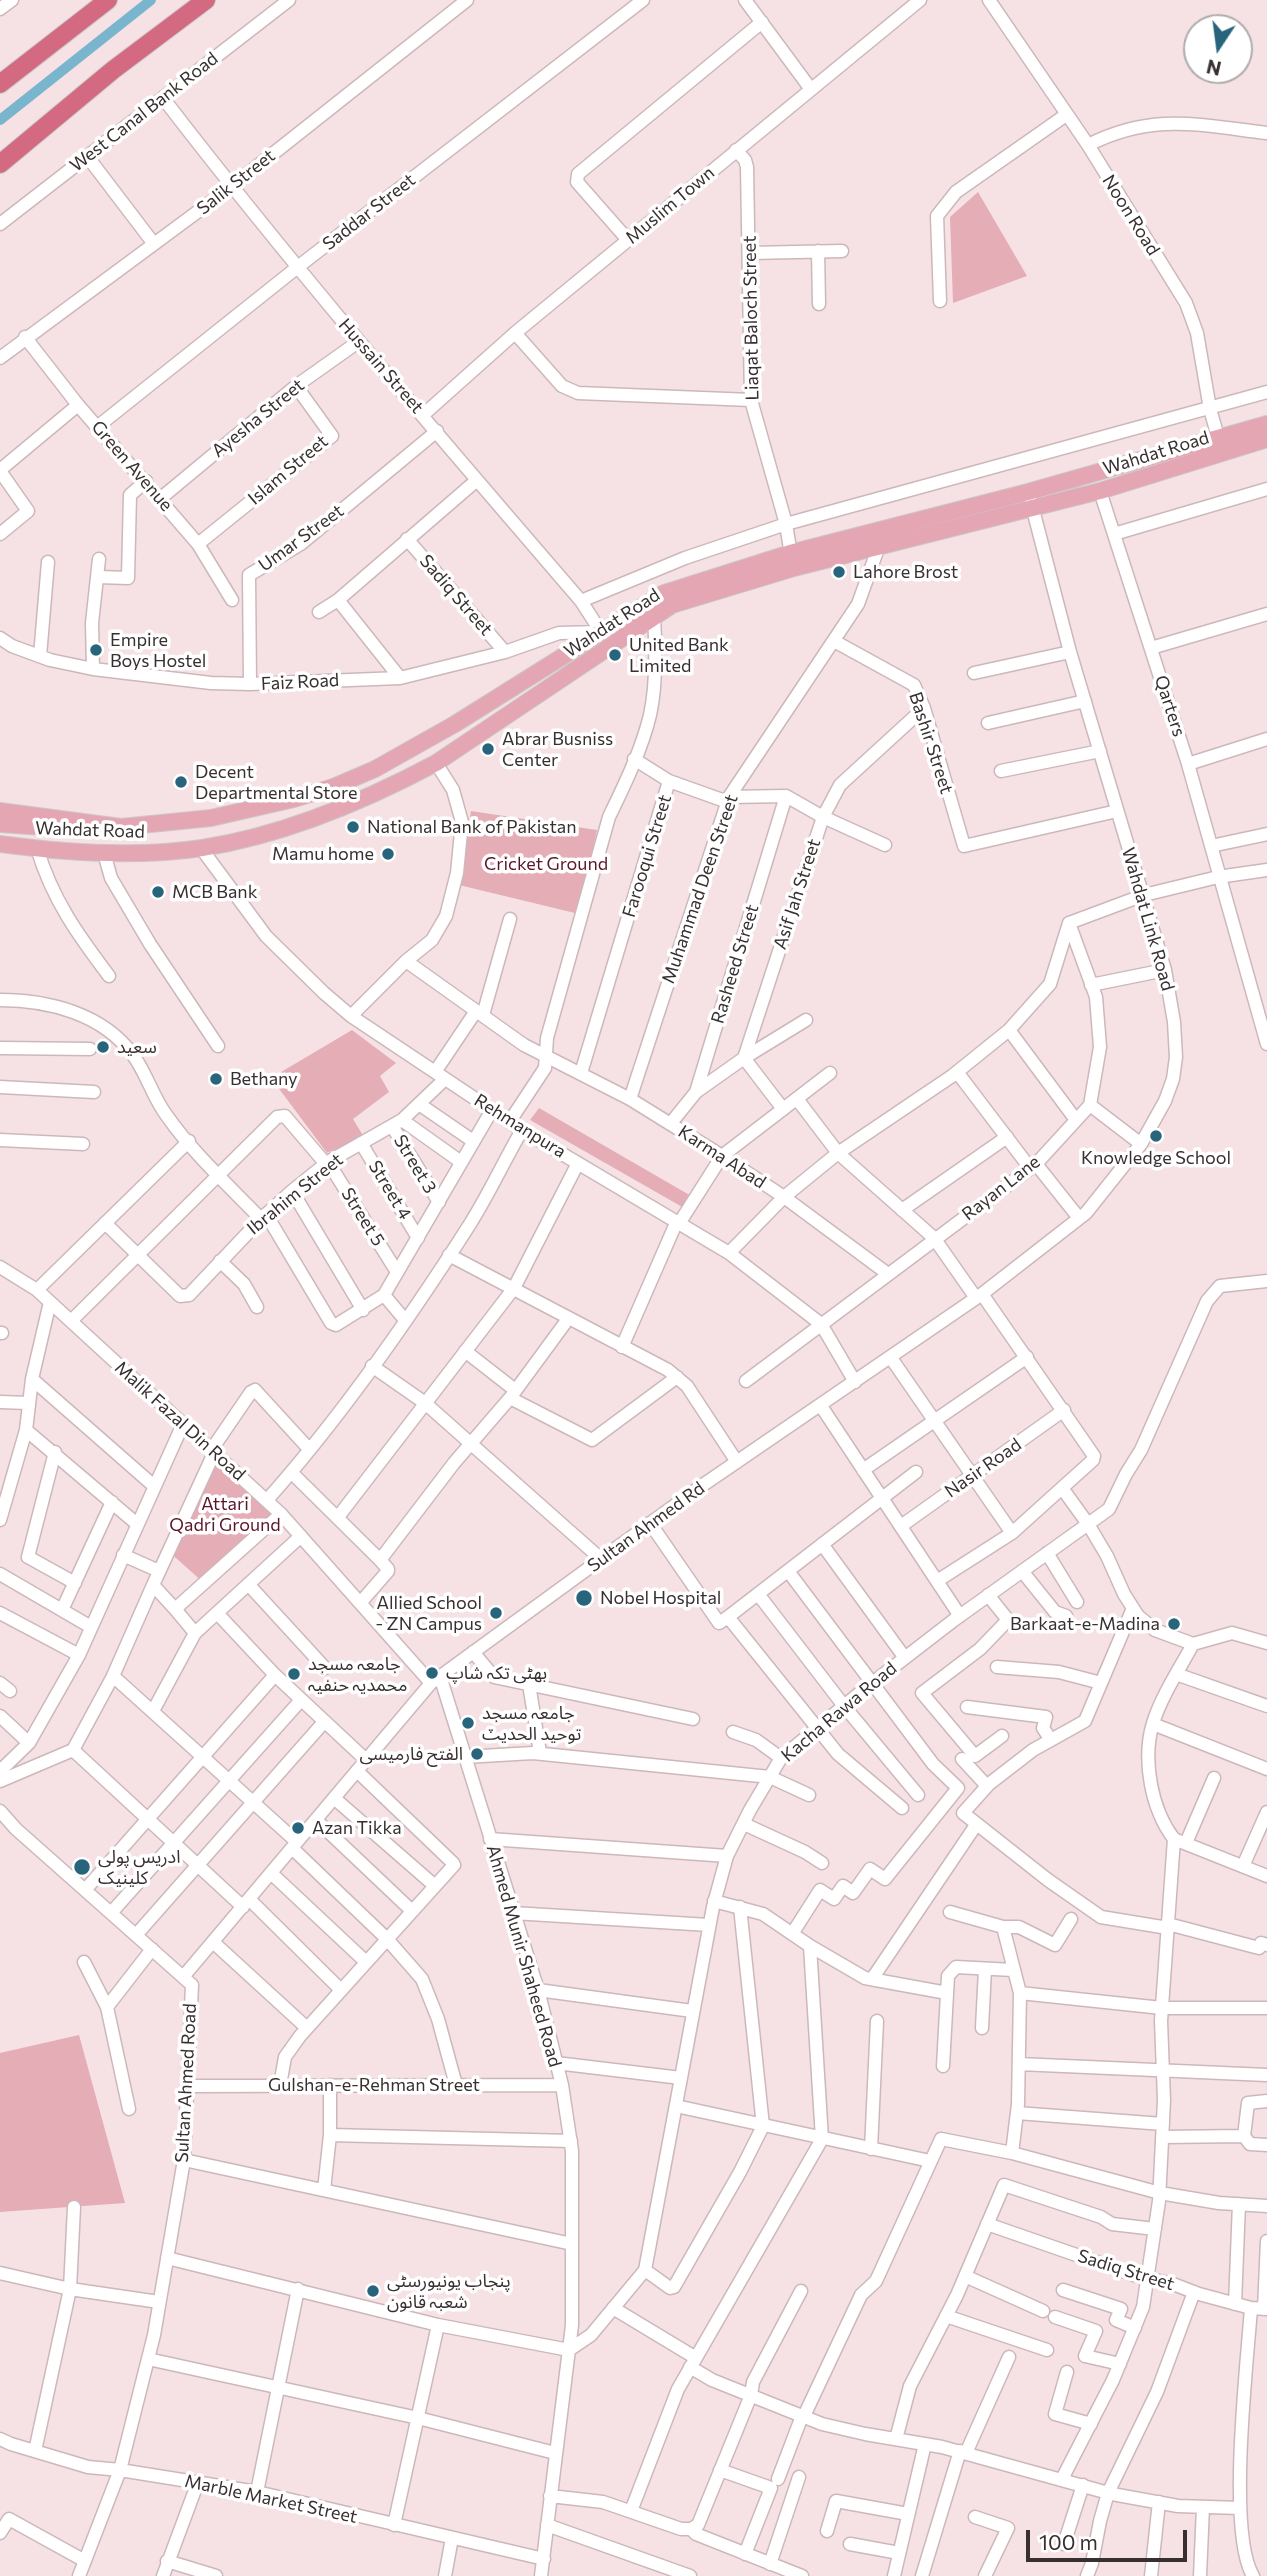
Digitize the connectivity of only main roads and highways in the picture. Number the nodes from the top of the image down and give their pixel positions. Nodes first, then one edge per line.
1 (108, 0) edge
2 (206, 0) edge
3 (0, 84) edge
4 (0, 164) edge
5 (1267, 424) edge
6 (1267, 439) edge
7 (1221, 445) junction
8 (792, 561) junction
9 (601, 632) junction
10 (611, 646) junction
11 (3, 820) edge
12 (0, 844) edge

1 - 3 highway
2 - 4 highway
5 - 7 main road, Wahdat Road
6 - 7 main road, Wahdat Road
7 - 8 main road, Wahdat Road
7 - 8 main road, Wahdat Road
8 - 9 main road, Wahdat Road
8 - 10 main road, Wahdat Road
9 - 10 main road
9 - 11 main road, Wahdat Road
10 - 12 main road, Wahdat Road

